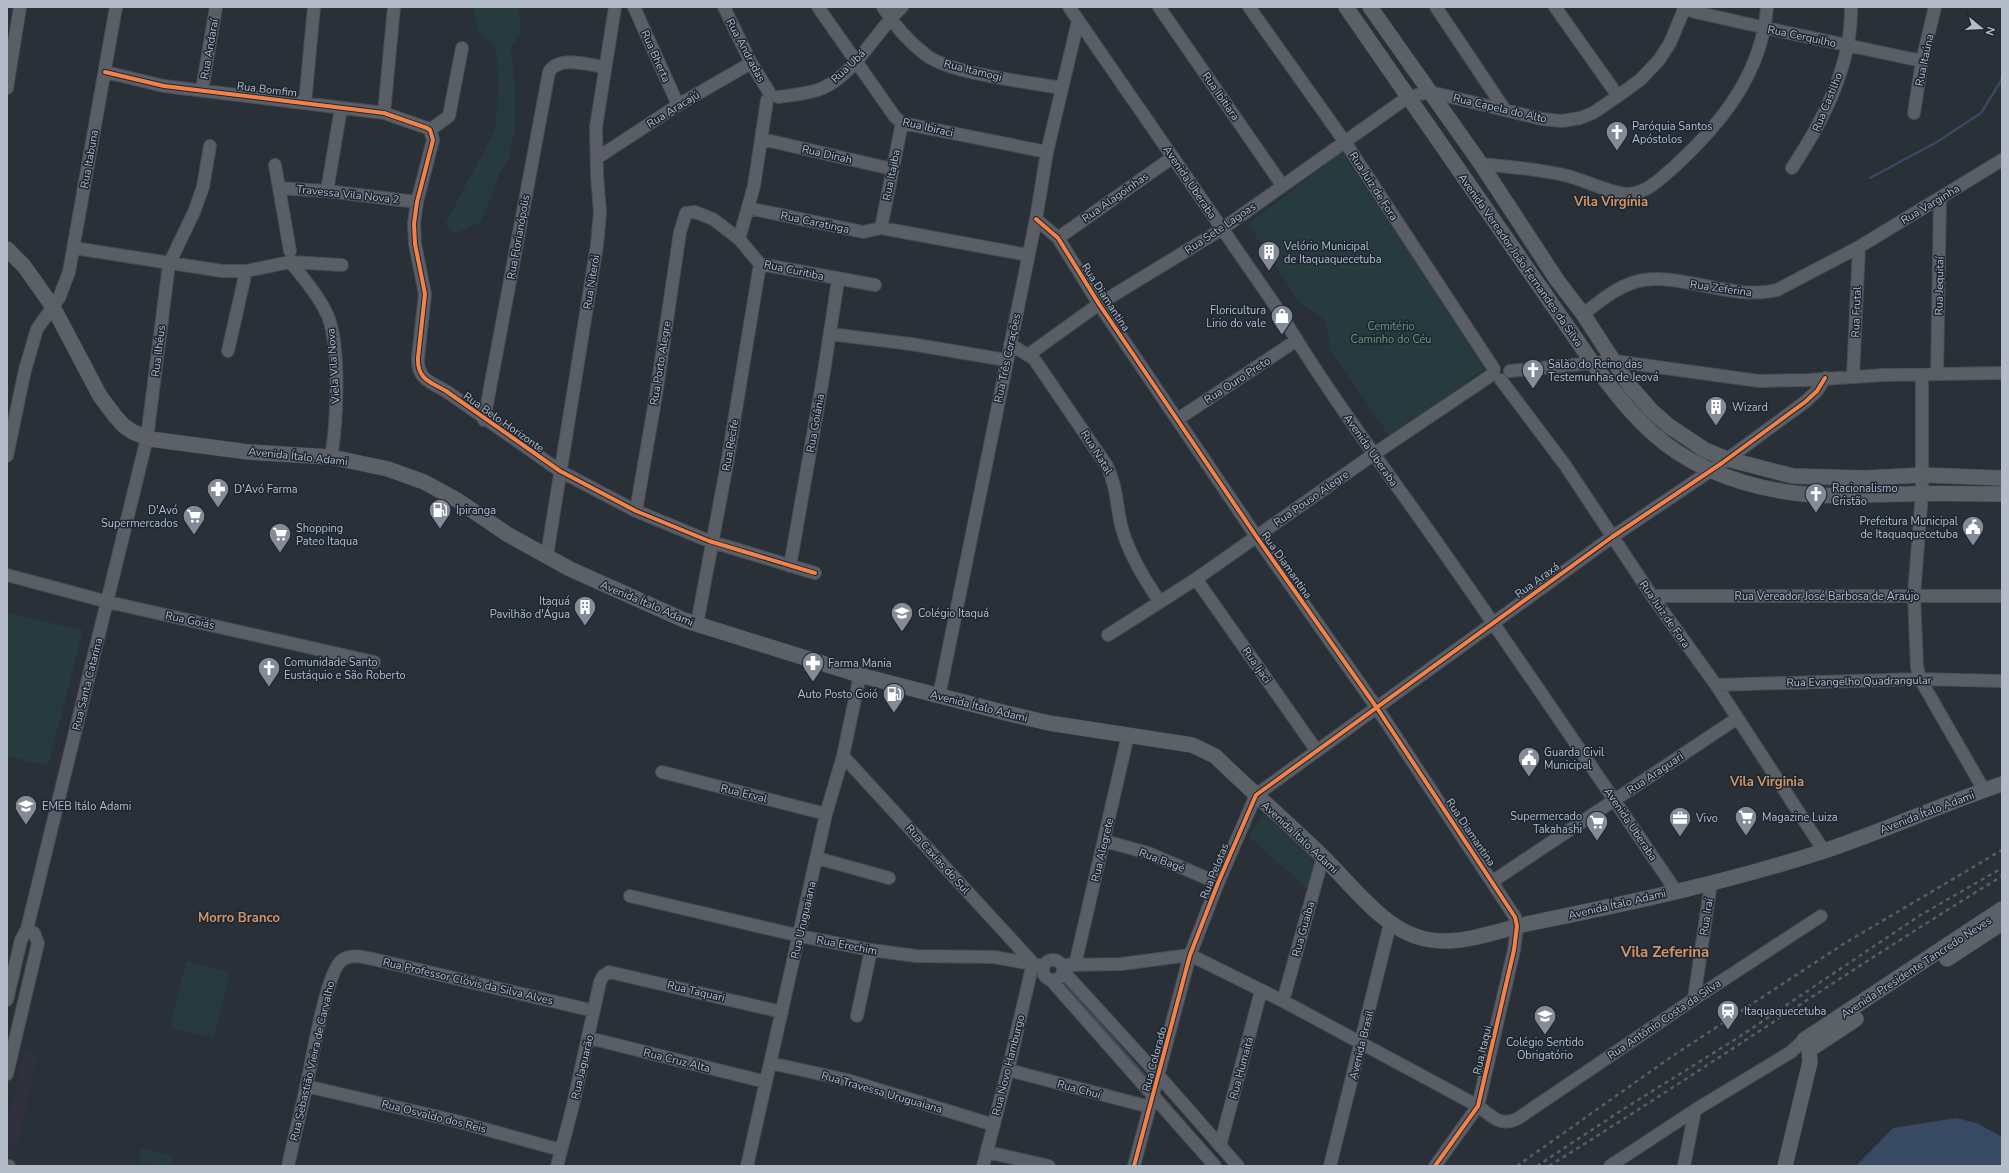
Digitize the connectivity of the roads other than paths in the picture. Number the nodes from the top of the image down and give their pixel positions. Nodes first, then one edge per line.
1 (20, 7) edge
2 (116, 7) edge
3 (216, 7) edge
4 (314, 7) edge
5 (394, 7) edge
6 (615, 7) edge
7 (634, 7) edge
8 (724, 7) edge
9 (818, 7) edge
10 (883, 7) edge
11 (902, 7) edge
12 (1069, 7) edge
13 (1159, 7) edge
14 (1249, 7) edge
15 (1346, 7) edge
16 (1436, 7) edge
17 (1555, 7) edge
18 (1684, 7) edge
19 (1767, 7) edge
20 (1851, 7) edge
21 (1935, 7) edge
22 (1374, 13) edge
23 (890, 18) junction
24 (1078, 21) junction
25 (1766, 28) junction
26 (1362, 30) junction
27 (1847, 45) junction
28 (462, 48) dead end
29 (857, 61) junction
30 (1922, 62) junction
31 (751, 63) junction
32 (605, 67) junction
33 (105, 72) junction
34 (7, 88) edge
35 (1062, 88) junction
36 (202, 90) junction
37 (1430, 92) junction
38 (1618, 96) junction
39 (771, 97) junction
40 (1408, 97) junction
41 (304, 103) junction
42 (678, 105) junction
43 (341, 108) junction
44 (1505, 110) junction
45 (384, 113) junction
46 (1914, 113) dead end
47 (902, 123) junction
48 (428, 129) junction
49 (762, 139) junction
50 (1345, 142) junction
51 (210, 146) dead end
52 (1047, 152) junction
53 (1173, 157) junction
54 (597, 158) junction
55 (2002, 160) edge
56 (1481, 164) junction
57 (275, 165) dead end
58 (1792, 168) dead end
59 (892, 169) junction
60 (1282, 185) junction
61 (279, 188) junction
62 (328, 191) junction
63 (1940, 198) junction
64 (417, 202) junction
65 (748, 208) junction
66 (684, 215) joint
67 (1036, 219) junction
68 (881, 228) junction
69 (1222, 229) junction
70 (1058, 238) junction
71 (739, 239) junction
72 (1859, 247) junction
73 (74, 248) junction
74 (7, 249) edge
75 (1028, 255) junction
76 (290, 257) junction
77 (169, 264) junction
78 (760, 264) junction
79 (342, 265) dead end
80 (246, 271) junction
81 (838, 280) junction
82 (875, 285) dead end
83 (1099, 304) junction
84 (53, 307) junction
85 (1583, 314) junction
86 (830, 334) junction
87 (1297, 340) junction
88 (1010, 344) junction
89 (228, 351) dead end
90 (1028, 354) junction
91 (1006, 360) junction
92 (1614, 361) junction
93 (1592, 362) junction
94 (2002, 373) edge
95 (1496, 374) junction
96 (1937, 374) junction
97 (1922, 375) junction
98 (1853, 376) junction
99 (1825, 378) junction
100 (1178, 419) junction
101 (484, 420) junction
102 (147, 438) junction
103 (1374, 454) junction
104 (7, 456) edge
105 (331, 457) junction
106 (1727, 459) junction
107 (1712, 470) junction
108 (560, 471) junction
109 (1923, 475) junction
110 (2002, 478) edge
111 (1922, 493) junction
112 (2002, 494) edge
113 (636, 511) junction
114 (1256, 536) junction
115 (1612, 537) junction
116 (713, 542) junction
117 (547, 555) junction
118 (790, 566) junction
119 (815, 573) dead end
120 (7, 575) edge
121 (1196, 579) junction
122 (1914, 595) junction
123 (1652, 596) junction
124 (2002, 596) edge
125 (108, 602) junction
126 (1160, 602) junction
127 (1494, 623) junction
128 (697, 624) junction
129 (1108, 634) dead end
130 (374, 662) dead end
131 (860, 674) junction
132 (1920, 679) junction
133 (2002, 681) edge
134 (1716, 685) junction
135 (939, 696) junction
136 (1377, 708) junction
137 (1736, 719) junction
138 (1128, 735) junction
139 (1317, 751) junction
140 (843, 756) junction
141 (662, 772) dead end
142 (2002, 784) edge
143 (1984, 790) junction
144 (1256, 795) junction
145 (1614, 800) junction
146 (826, 814) junction
147 (1105, 841) junction
148 (1824, 851) junction
149 (1322, 856) junction
150 (817, 858) junction
151 (889, 878) dead end
152 (1493, 881) junction
153 (1218, 883) junction
154 (1711, 883) junction
155 (1676, 891) junction
156 (630, 896) dead end
157 (2002, 910) edge
158 (1821, 916) dead end
159 (2002, 923) edge
160 (1390, 924) junction
161 (1517, 926) junction
162 (26, 929) junction
163 (800, 936) junction
164 (871, 950) junction
165 (1190, 955) junction
166 (343, 959) joint
167 (1038, 965) junction
168 (1075, 965) junction
169 (1062, 968) junction
170 (609, 972) joint
171 (1051, 980) junction
172 (1261, 991) junction
173 (1694, 999) junction
174 (7, 1000) edge
175 (1282, 1000) junction
176 (594, 1011) junction
177 (782, 1012) junction
178 (857, 1016) dead end
179 (589, 1038) junction
180 (10, 1044) edge
181 (1361, 1044) junction
182 (1806, 1045) junction
183 (770, 1063) junction
184 (1008, 1070) junction
185 (7, 1074) edge
186 (1159, 1077) junction
187 (766, 1082) junction
188 (306, 1086) junction
189 (1155, 1094) junction
190 (1478, 1106) junction
191 (1150, 1107) junction
192 (1695, 1110) junction
193 (994, 1125) junction
194 (1220, 1146) junction
195 (561, 1150) junction
196 (987, 1152) junction
197 (561, 1165) edge
198 (288, 1166) edge
199 (747, 1166) edge
200 (983, 1166) edge
201 (1049, 1166) edge
202 (1134, 1166) edge
203 (1215, 1166) edge
204 (1238, 1166) edge
205 (1330, 1166) edge
206 (1435, 1166) edge
207 (1610, 1166) edge
208 (1684, 1166) edge
209 (1786, 1166) edge

1 - 34 street
2 - 33 street, Rua Itabuna
3 - 36 street, Rua Andaraí
4 - 41 street
5 - 45 street
6 - 32 street, Rua Niterói
7 - 42 street, Rua Bherta
8 - 31 street, Rua Andradas
9 - 29 street, Rua Ibiraci
10 - 23 street, Rua Itamogi
11 - 23 street, Rua Ubá
12 - 24 street, Avenida Uberaba
13 - 60 street, Rua Ibitiara
14 - 50 street, Rua Juiz de Fora
15 - 26 main road, Avenida Vereador João Fernandes da Silva
16 - 44 street
17 - 38 street
18 - 25 street, Rua Cerquilho
18 - 38 street, Rua Capela do Alto
19 - 25 street
20 - 27 street, Rua Castilho
21 - 30 street, Rua Itaúna
22 - 26 main road
22 - 37 main road, Avenida Vereador João Fernandes da Silva
23 - 29 street, Rua Ubá
23 - 35 street, Rua Itamogi
24 - 35 street, Rua Três Corações
24 - 53 street, Avenida Uberaba
25 - 27 street, Rua Cerquilho
25 - 56 street
26 - 40 main road, Avenida Vereador João Fernandes da Silva
27 - 30 street, Rua Cerquilho
27 - 58 street, Rua Castilho
28 - 48 street
29 - 39 street, Rua Ubá
29 - 47 street, Rua Ibiraci
30 - 46 street, Rua Itaúna
31 - 39 street, Rua Andradas
31 - 42 street, Rua Aracajú
32 - 54 street, Rua Niterói
32 - 101 street, Rua Florianópolis
33 - 36 street, Rua Bomfim
33 - 73 street, Rua Itabuna
35 - 52 street, Rua Três Corações
36 - 41 street, Rua Bomfim
37 - 40 street
37 - 44 street, Rua Capela do Alto
37 - 56 main road, Avenida Vereador João Fernandes da Silva
38 - 44 street, Rua Capela do Alto
39 - 49 street
40 - 50 street, Rua Sete Lagoas
40 - 93 main road, Avenida Vereador João Fernandes da Silva
41 - 43 street, Rua Bomfim
42 - 54 street, Rua Aracajú
43 - 45 street, Rua Bomfim
43 - 62 street
45 - 48 street, Rua Bomfim
47 - 52 street, Rua Ibiraci
47 - 59 street, Rua Itajiba
48 - 64 street, Rua Belo Horizonte
49 - 59 street, Rua Dinah
49 - 65 street
50 - 60 street, Rua Sete Lagoas
50 - 95 street, Rua Juiz de Fora
51 - 77 street
52 - 67 street, Rua Três Corações
53 - 69 street, Avenida Uberaba
53 - 70 street, Rua Alagoinhas
54 - 108 street, Rua Niterói
55 - 63 street, Rua Varginha
56 - 85 main road, Avenida Vereador João Fernandes da Silva
57 - 61 street
59 - 68 street, Rua Itajiba
60 - 69 street, Rua Sete Lagoas
61 - 62 street, Travessa Vila Nova 2
61 - 76 street
62 - 64 street, Travessa Vila Nova 2
63 - 72 street, Rua Varginha
63 - 96 street, Rua Jequitaí
64 - 101 street, Rua Belo Horizonte
65 - 68 street, Rua Caratinga
65 - 71 street
66 - 71 street, Rua Curitiba
66 - 113 street, Rua Porto Alegre
67 - 70 street, Rua Diamantina
67 - 75 street, Rua Três Corações
68 - 75 street
69 - 83 street, Rua Sete Lagoas
69 - 87 street, Avenida Uberaba
70 - 83 street, Rua Diamantina
71 - 78 street, Rua Curitiba
72 - 85 street, Rua Zeferina
72 - 98 street, Rua Frutal
73 - 77 street
73 - 84 street, Rua Itabuna
74 - 84 main road, Avenida Ítalo Adami
75 - 88 street, Rua Três Corações
76 - 79 street
76 - 80 street
76 - 105 street, Viela Vila Nova
77 - 80 street
77 - 102 street, Rua Ilhéus
78 - 81 street, Rua Curitiba
78 - 116 street, Rua Recife
80 - 89 street
81 - 82 street, Rua Curitiba
81 - 86 street, Rua Goiânia
83 - 90 street, Rua Sete Lagoas
83 - 100 street, Rua Diamantina
84 - 102 main road, Avenida Ítalo Adami
84 - 104 street, Rua Itabuna
85 - 92 main road, Avenida Vereador João Fernandes da Silva
86 - 91 street
86 - 118 street, Rua Goiânia
87 - 100 street, Rua Ouro Preto
87 - 103 street, Avenida Uberaba
88 - 90 street, Rua Natal
88 - 91 street, Rua Três Corações
90 - 126 street, Rua Natal
91 - 135 street, Rua Três Corações
92 - 93 street
92 - 99 street
92 - 106 main road, Avenida Vereador João Fernandes da Silva
93 - 95 street
93 - 107 main road, Avenida Vereador João Fernandes da Silva
94 - 96 street
95 - 103 street, Rua Pouso Alegre
95 - 115 street, Rua Juiz de Fora
96 - 97 street
97 - 98 street
97 - 109 street
98 - 99 street
99 - 106 street, Rua Araxá
100 - 114 street, Rua Diamantina
101 - 108 street, Rua Belo Horizonte
102 - 105 main road, Avenida Ítalo Adami
102 - 125 street, Rua Santa Catarina
103 - 114 street, Rua Pouso Alegre
103 - 127 street, Avenida Uberaba
105 - 117 main road, Avenida Ítalo Adami
106 - 107 street, Rua Araxá
106 - 109 main road, Avenida Vereador João Fernandes da Silva
107 - 111 main road, Avenida Vereador João Fernandes da Silva
107 - 115 street, Rua Araxá
108 - 113 street, Rua Belo Horizonte
108 - 117 street, Rua Niterói
109 - 110 main road, Avenida Vereador João Fernandes da Silva
109 - 111 street
111 - 112 main road, Avenida Vereador João Fernandes da Silva
111 - 122 street
113 - 116 street, Rua Belo Horizonte
114 - 121 street, Rua Pouso Alegre
114 - 136 street, Rua Diamantina
115 - 123 street, Rua Juiz de Fora
115 - 127 street, Rua Araxá
116 - 118 street, Rua Belo Horizonte
116 - 128 street, Rua Recife
117 - 128 main road, Avenida Ítalo Adami
118 - 119 street, Rua Belo Horizonte
120 - 125 street, Rua Goiás
121 - 126 street, Rua Pouso Alegre
121 - 139 street, Rua Ijaci
122 - 123 street, Rua Vereador José Barbosa de Araújo
122 - 124 street, Rua Vereador José Barbosa de Araújo
122 - 132 street
123 - 134 street, Rua Juiz de Fora
125 - 130 street, Rua Goiás
125 - 162 street, Rua Santa Catarina
126 - 129 street, Rua Pouso Alegre
127 - 136 street, Rua Araxá
127 - 145 street, Avenida Uberaba
128 - 131 main road, Avenida Ítalo Adami
131 - 135 main road, Avenida Ítalo Adami
131 - 140 street, Rua Uruguaiana
132 - 133 street, Rua Evangelho Quadrangular
132 - 134 street, Rua Evangelho Quadrangular
132 - 143 street
134 - 137 street, Rua Juiz de Fora
135 - 138 main road, Avenida Ítalo Adami
136 - 139 street, Rua Araxá
136 - 152 street, Rua Diamantina
137 - 145 street, Rua Araguari
137 - 148 street, Rua Juiz de Fora
138 - 144 main road, Avenida Ítalo Adami
138 - 147 street, Rua Alegrete
139 - 144 street, Rua Araxá
140 - 146 street, Rua Uruguaiana
140 - 167 street, Rua Caxias do Sul
141 - 146 street, Rua Erval
142 - 143 main road, Avenida Ítalo Adami
143 - 148 main road, Avenida Ítalo Adami
144 - 149 main road, Avenida Ítalo Adami
144 - 153 street, Rua Pelotas
145 - 152 street, Rua Araguari
145 - 155 street, Avenida Uberaba
146 - 150 street, Rua Uruguaiana
147 - 153 street, Rua Bagé
147 - 168 street, Rua Alegrete
148 - 154 main road, Avenida Ítalo Adami
149 - 160 main road, Avenida Ítalo Adami
149 - 175 street, Rua Guaíba
150 - 151 street
150 - 163 street, Rua Uruguaiana
152 - 161 street, Rua Diamantina
153 - 165 street, Rua Pelotas
154 - 155 main road, Avenida Ítalo Adami
154 - 173 street, Rua Iraí
155 - 161 main road, Avenida Ítalo Adami
156 - 163 street, Rua Erechim
157 - 182 main road, Avenida Presidente Tancredo Neves
158 - 173 street, Rua Antônio Costa da Silva
159 - 182 main road, Avenida Presidente Tancredo Neves
160 - 161 main road, Avenida Ítalo Adami
160 - 181 street, Avenida Brasil
161 - 190 street, Rua Itaqui
162 - 174 street, Rua Santa Catarina
162 - 180 street
163 - 164 street, Rua Erechim
163 - 177 street, Rua Uruguaiana
164 - 167 street, Rua Erechim
164 - 178 street
165 - 168 street
165 - 172 street
165 - 186 street, Rua Colorado
166 - 176 street, Rua Professor Clóvis da Silva Alves
166 - 188 street, Rua Sebastião Vieira de Carvalho
167 - 169 street, Rua Erechim
167 - 171 street
167 - 184 street, Rua Novo Hamburgo
168 - 169 street
169 - 171 street
169 - 186 street
170 - 176 street, Rua Jaguarão
170 - 177 street, Rua Taquari
171 - 189 street
172 - 175 street
172 - 194 street, Rua Humaitá
173 - 190 street, Rua Antônio Costa da Silva
175 - 181 street
176 - 179 street, Rua Jaguarão
177 - 183 street, Rua Uruguaiana
179 - 187 street, Rua Cruz Alta
179 - 195 street, Rua Jaguarão
180 - 185 street
181 - 190 street
181 - 205 street, Avenida Brasil
182 - 192 street, Avenida Presidente Tancredo Neves
182 - 209 main road
183 - 187 street, Rua Uruguaiana
183 - 193 street, Rua Travessa Uruguaiana
184 - 191 street, Rua Chuí
184 - 193 street, Rua Novo Hamburgo
186 - 189 street, Rua Colorado
186 - 194 street
187 - 199 street, Rua Uruguaiana
188 - 195 street, Rua Osvaldo dos Reis
188 - 198 street, Rua Sebastião Vieira de Carvalho
189 - 191 street, Rua Colorado
189 - 203 street
190 - 206 street, Rua Itaqui
191 - 202 street, Rua Colorado
192 - 207 street, Avenida Presidente Tancredo Neves
192 - 208 street
193 - 196 street, Rua Novo Hamburgo
194 - 204 street
195 - 197 street, Rua Jaguarão
196 - 200 street, Rua Novo Hamburgo
196 - 201 street

